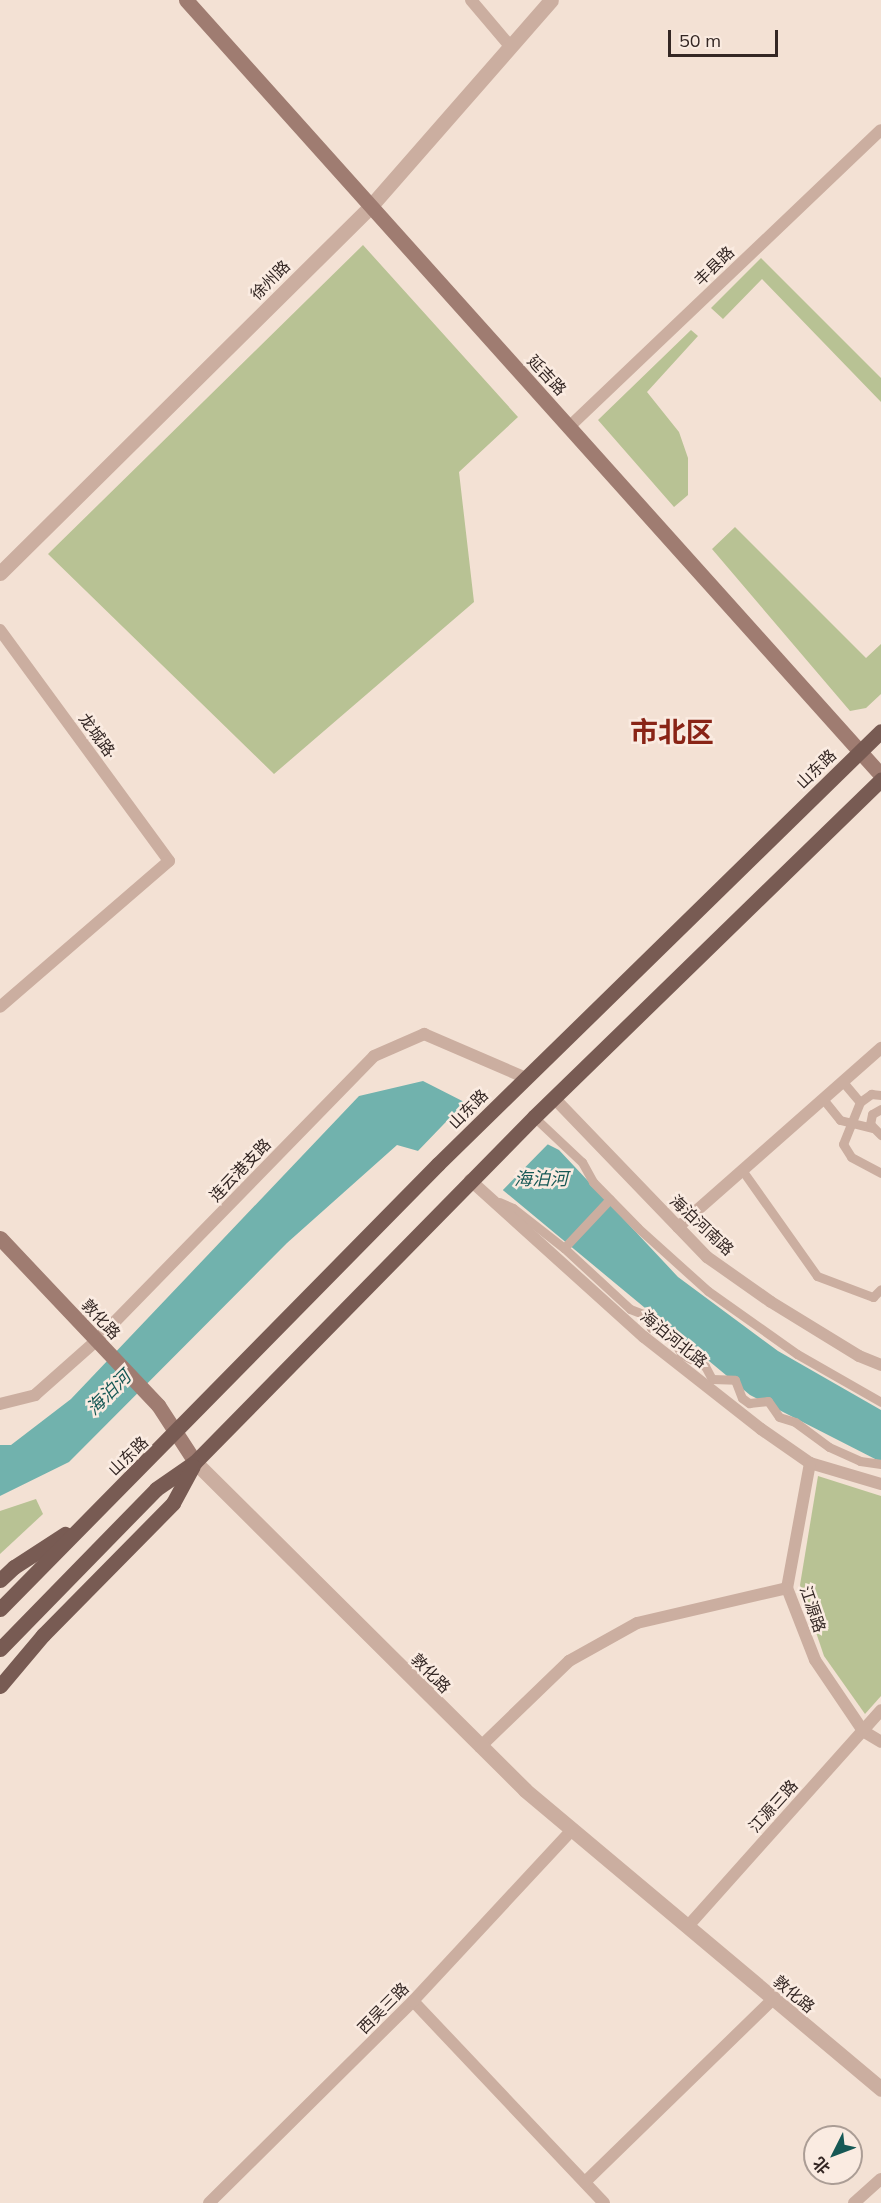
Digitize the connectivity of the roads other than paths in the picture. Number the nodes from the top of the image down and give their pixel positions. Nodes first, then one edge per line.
1 (186, 0) edge
2 (471, 0) edge
3 (551, 0) edge
4 (510, 46) junction
5 (881, 130) edge
6 (369, 208) junction
7 (570, 426) junction
8 (0, 573) edge
9 (0, 630) edge
10 (881, 731) edge
11 (860, 751) junction
12 (881, 777) edge
13 (0, 1008) edge
14 (881, 1048) edge
15 (526, 1078) junction
16 (843, 1082) junction
17 (881, 1095) edge
18 (554, 1098) junction
19 (823, 1100) junction
20 (860, 1102) junction
21 (881, 1109) edge
22 (528, 1123) junction
23 (854, 1124) junction
24 (872, 1128) junction
25 (881, 1135) edge
26 (742, 1170) junction
27 (881, 1173) edge
28 (470, 1180) junction
29 (488, 1197) junction
30 (610, 1199) junction
31 (678, 1227) junction
32 (0, 1238) edge
33 (564, 1248) junction
34 (881, 1289) edge
35 (873, 1297) junction
36 (881, 1305) edge
37 (96, 1341) junction
38 (878, 1360) edge
39 (881, 1402) edge
40 (0, 1404) edge
41 (177, 1433) junction
42 (195, 1462) junction
43 (810, 1463) junction
44 (881, 1464) edge
45 (881, 1484) edge
46 (88, 1520) junction
47 (0, 1580) edge
48 (787, 1588) junction
49 (0, 1609) edge
50 (0, 1649) edge
51 (0, 1686) edge
52 (881, 1710) edge
53 (863, 1731) junction
54 (881, 1742) edge
55 (480, 1747) junction
56 (573, 1829) junction
57 (689, 1925) junction
58 (772, 2000) junction
59 (413, 2001) junction
60 (878, 2082) edge
61 (881, 2179) edge
62 (585, 2182) junction
63 (209, 2203) edge
64 (604, 2203) edge
65 (854, 2203) edge

1 - 6 main road, 延吉路
2 - 4 street
3 - 4 street, 徐州路
4 - 6 street, 徐州路
5 - 7 street, 丰县路
6 - 7 main road, 延吉路
6 - 8 street, 徐州路
7 - 11 main road, 延吉路
9 - 13 street, 龙城路·
10 - 11 main road, 山东路
11 - 12 main road, 延吉路
11 - 15 main road, 山东路
12 - 18 main road
14 - 16 street
15 - 37 street, 连云港支路
15 - 41 main road, 山东路
16 - 19 street
16 - 20 street
17 - 20 street
18 - 22 main road
18 - 31 street, 海泊河南路
19 - 23 street
19 - 26 street
20 - 23 street
21 - 24 street
22 - 28 main road
22 - 30 street
23 - 24 street
23 - 27 street
24 - 25 street
26 - 31 street
26 - 35 street
28 - 29 street, 海泊河北路
28 - 42 main road
29 - 33 street
29 - 43 street, 海泊河北路
30 - 33 street
30 - 39 street
31 - 38 street, 海泊河南路
32 - 37 main road, 敦化路
33 - 44 street
34 - 35 street
35 - 36 street
37 - 40 street, 连云港支路
37 - 41 main road, 敦化路
41 - 42 main road, 敦化路
41 - 46 main road, 山东路
42 - 50 main road
42 - 51 main road
42 - 55 street, 敦化路
43 - 45 street, 海泊河北路
43 - 48 street, 江源路
46 - 47 main road, 山东路
46 - 49 main road, 山东路
48 - 53 street, 江源路
48 - 55 street
52 - 53 street, 江源三路
53 - 54 street, 江源路
53 - 57 street, 江源三路
55 - 56 street, 敦化路
56 - 57 street, 敦化路
56 - 59 street, 西吴三路
57 - 58 street, 敦化路
58 - 60 street, 敦化路
58 - 62 street
59 - 62 street
59 - 63 street, 西吴三路
61 - 65 street
62 - 64 street

